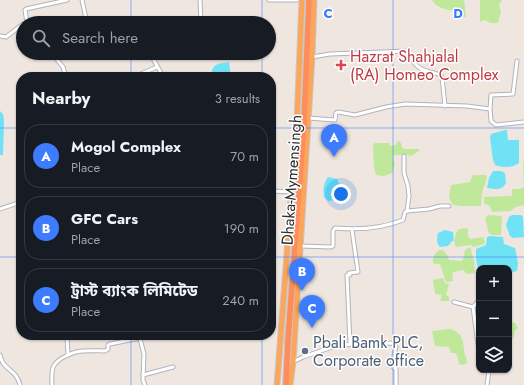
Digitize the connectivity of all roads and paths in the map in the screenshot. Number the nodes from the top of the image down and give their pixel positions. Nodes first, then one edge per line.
1 (67, 0) edge
2 (82, 0) edge
3 (200, 0) edge
4 (269, 0) edge
5 (297, 0) edge
6 (302, 0) edge
7 (310, 0) edge
8 (314, 0) edge
9 (58, 1) edge
10 (25, 16) edge
11 (85, 16) edge
12 (201, 16) edge
13 (16, 30) edge
14 (0, 36) edge
15 (312, 57) junction
16 (57, 60) edge
17 (154, 60) edge
18 (517, 60) dead end
19 (157, 67) junction
20 (64, 72) edge
21 (146, 72) edge
22 (160, 72) edge
23 (445, 106) junction
24 (490, 109) junction
25 (308, 118) junction
26 (524, 122) edge
27 (404, 156) dead end
28 (276, 191) edge
29 (292, 192) junction
30 (16, 204) edge
31 (449, 206) dead end
32 (0, 209) edge
33 (407, 211) junction
34 (352, 230) junction
35 (300, 246) junction
36 (478, 301) edge
37 (454, 302) dead end
38 (473, 307) junction
39 (477, 337) edge
40 (67, 340) edge
41 (127, 340) edge
42 (141, 340) edge
43 (350, 344) junction
44 (0, 355) edge
45 (68, 355) junction
46 (293, 362) junction
47 (173, 367) dead end
48 (489, 373) edge
49 (291, 374) junction
50 (143, 375) junction
51 (20, 385) edge
52 (52, 385) edge
53 (145, 385) edge
54 (277, 385) edge
55 (287, 385) edge
56 (290, 385) edge
57 (396, 385) edge
58 (487, 385) edge

1 - 9 street
2 - 11 street
3 - 12 street
4 - 5 street
6 - 29 highway, Dhaka-Mymensingh
7 - 55 highway
8 - 15 highway, Dhaka-Mymensingh
9 - 10 street
13 - 14 street
15 - 23 street
15 - 25 highway, Dhaka-Mymensingh
16 - 20 street
17 - 19 street
18 - 24 street
19 - 21 street
19 - 22 street
23 - 24 street
23 - 25 street
24 - 26 street
25 - 35 highway, Dhaka-Mymensingh
27 - 33 street
28 - 29 street
29 - 54 highway, Dhaka-Mymensingh
30 - 32 street
31 - 33 street
33 - 34 street
34 - 35 street
34 - 43 street
35 - 46 highway, Dhaka-Mymensingh
36 - 38 street
37 - 38 street
38 - 39 street
40 - 45 street
41 - 45 street
42 - 50 street
43 - 46 street
43 - 57 street
44 - 51 street
45 - 52 street
46 - 49 highway, Dhaka-Mymensingh
47 - 50 street
48 - 58 street
49 - 55 highway
49 - 56 highway, Dhaka-Mymensingh
50 - 53 street

